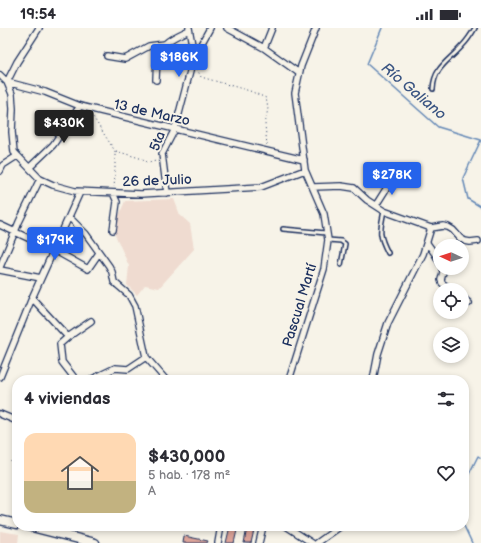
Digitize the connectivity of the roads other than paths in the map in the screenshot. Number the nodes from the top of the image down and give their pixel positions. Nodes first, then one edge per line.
1 (38, 28) edge
2 (210, 28) edge
3 (227, 28) edge
4 (272, 28) edge
5 (316, 28) edge
6 (475, 28) edge
7 (189, 29) edge
8 (164, 44) junction
9 (264, 48) junction
10 (107, 56) dead end
11 (193, 58) junction
12 (299, 73) junction
13 (0, 75) edge
14 (156, 80) dead end
15 (7, 82) junction
16 (433, 89) dead end
17 (80, 106) junction
18 (175, 129) junction
19 (17, 156) junction
20 (304, 160) junction
21 (30, 167) junction
22 (305, 170) junction
23 (0, 171) edge
24 (393, 178) dead end
25 (40, 179) junction
26 (313, 187) junction
27 (80, 192) junction
28 (113, 193) junction
29 (167, 193) junction
30 (376, 206) junction
31 (384, 211) junction
32 (69, 217) junction
33 (0, 225) edge
34 (431, 228) junction
35 (283, 229) dead end
36 (113, 230) dead end
37 (15, 233) junction
38 (326, 233) junction
39 (328, 240) junction
40 (478, 241) dead end
41 (427, 243) junction
42 (54, 250) junction
43 (433, 251) edge
44 (99, 253) junction
45 (388, 253) dead end
46 (340, 265) dead end
47 (0, 267) edge
48 (0, 270) edge
49 (41, 278) junction
50 (32, 298) junction
51 (90, 322) dead end
52 (68, 337) junction
53 (146, 357) junction
54 (72, 375) edge
55 (100, 375) edge
56 (162, 375) edge
57 (291, 375) edge
58 (374, 375) edge
59 (0, 377) edge
60 (0, 414) edge
61 (12, 420) edge
62 (0, 520) edge
63 (12, 523) edge
64 (52, 531) edge
65 (221, 531) edge
66 (262, 531) edge
67 (294, 531) edge
68 (334, 531) edge
69 (95, 543) edge
70 (218, 543) edge
71 (259, 543) edge
72 (312, 543) edge
73 (317, 543) edge

1 - 15 street
2 - 11 street
3 - 9 street
4 - 9 street
5 - 12 street, Pascual Martí
6 - 16 lane
7 - 8 street
7 - 11 street, 5ta
8 - 10 street
8 - 14 street
9 - 12 street
11 - 18 street, 5ta
12 - 20 street, Pascual Martí
13 - 15 street
15 - 17 street, 13 de Marzo
15 - 19 street
17 - 18 street, 13 de Marzo
17 - 21 street
18 - 20 street, 13 de Marzo
18 - 29 street, 5ta
19 - 21 street, 26 de Julio
19 - 23 street
20 - 22 street, Pascual Martí
21 - 25 street, 26 de Julio
22 - 26 street, Pascual Martí
22 - 29 street, 26 de Julio
24 - 30 street
25 - 27 street, 26 de Julio
25 - 37 street
26 - 30 street
26 - 38 street, Pascual Martí
27 - 28 street, 26 de Julio
27 - 32 street
28 - 29 street, 26 de Julio
28 - 36 street
30 - 31 street
31 - 34 street
31 - 45 lane
32 - 42 street
32 - 44 street
33 - 37 street
34 - 40 street
34 - 41 street
35 - 38 lane
37 - 42 street
37 - 47 street
38 - 39 street, Pascual Martí
39 - 46 lane
39 - 57 street, Pascual Martí
41 - 43 street
41 - 58 street
42 - 44 street
42 - 49 street
44 - 53 street
48 - 49 street
49 - 50 street
50 - 52 street
50 - 59 street
51 - 52 street
52 - 54 street
53 - 55 street
53 - 56 street
60 - 61 street
62 - 63 street
64 - 69 street
65 - 70 street
66 - 71 street
67 - 72 street
68 - 73 street

